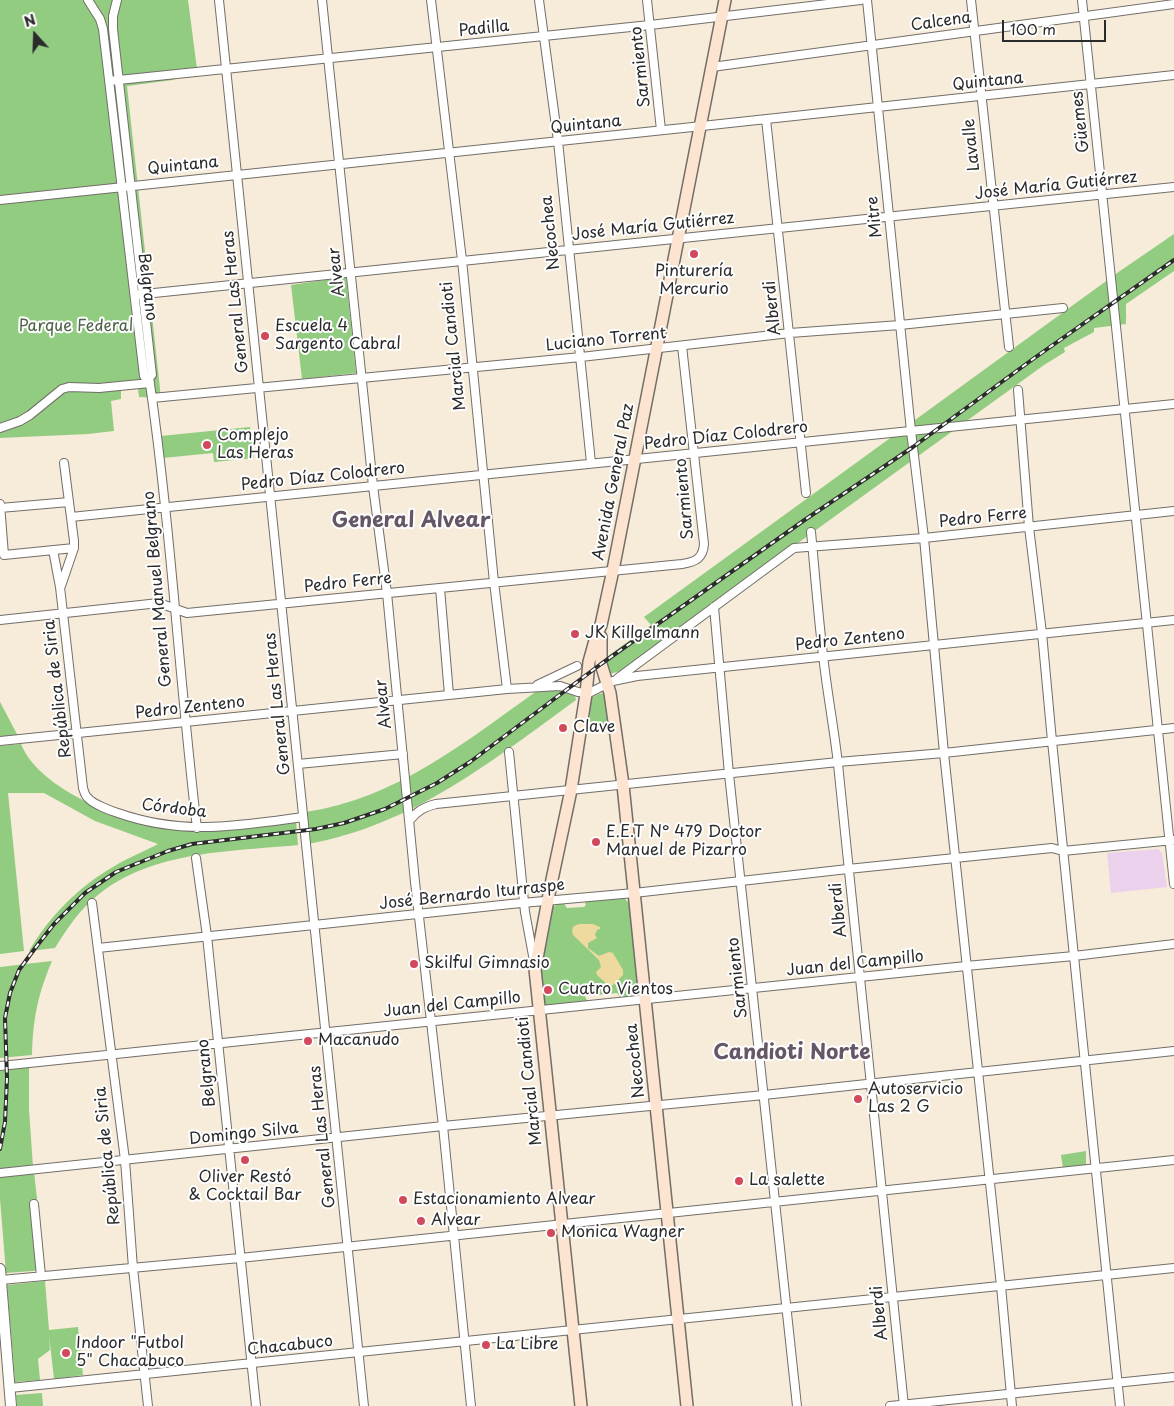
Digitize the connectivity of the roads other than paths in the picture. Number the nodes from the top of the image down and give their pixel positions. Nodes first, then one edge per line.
1 (88, 0) edge
2 (118, 0) edge
3 (219, 0) edge
4 (322, 0) edge
5 (431, 0) edge
6 (539, 0) edge
7 (647, 0) edge
8 (725, 0) edge
9 (861, 0) edge
10 (867, 0) edge
11 (971, 0) edge
12 (1082, 0) edge
13 (1174, 4) edge
14 (723, 15) junction
15 (1084, 16) junction
16 (650, 25) junction
17 (974, 31) junction
18 (542, 36) junction
19 (872, 46) junction
20 (436, 48) junction
21 (328, 58) junction
22 (712, 67) junction
23 (226, 68) junction
24 (1174, 75) edge
25 (118, 80) junction
26 (109, 81) junction
27 (1091, 85) junction
28 (980, 96) junction
29 (878, 107) junction
30 (766, 119) junction
31 (702, 126) junction
32 (661, 130) junction
33 (558, 141) junction
34 (450, 153) junction
35 (339, 164) junction
36 (237, 174) junction
37 (130, 186) junction
38 (121, 187) junction
39 (1174, 187) edge
40 (1103, 194) junction
41 (0, 200) edge
42 (992, 206) junction
43 (889, 217) junction
44 (779, 227) junction
45 (679, 238) junction
46 (570, 249) junction
47 (462, 260) junction
48 (352, 272) junction
49 (248, 283) junction
50 (139, 295) junction
51 (1063, 308) dead end
52 (1005, 314) junction
53 (900, 325) junction
54 (790, 333) junction
55 (682, 346) junction
56 (1009, 347) dead end
57 (657, 348) junction
58 (581, 357) junction
59 (474, 367) junction
60 (362, 378) junction
61 (149, 380) junction
62 (259, 389) junction
63 (1018, 390) dead end
64 (152, 398) junction
65 (1174, 404) edge
66 (1125, 409) junction
67 (1021, 419) junction
68 (0, 428) edge
69 (912, 431) junction
70 (801, 442) junction
71 (695, 453) junction
72 (635, 458) junction
73 (64, 463) dead end
74 (591, 463) junction
75 (483, 474) junction
76 (373, 486) junction
77 (806, 493) dead end
78 (270, 496) junction
79 (69, 502) junction
80 (0, 504) edge
81 (165, 507) junction
82 (0, 508) edge
83 (1174, 511) edge
84 (1137, 514) junction
85 (71, 517) junction
86 (1030, 527) junction
87 (811, 532) dead end
88 (924, 538) junction
89 (812, 546) junction
90 (74, 548) junction
91 (53, 550) junction
92 (699, 559) joint
93 (613, 570) junction
94 (494, 582) junction
95 (60, 587) junction
96 (440, 588) junction
97 (387, 593) junction
98 (281, 604) junction
99 (714, 607) junction
100 (175, 608) junction
101 (63, 612) junction
102 (0, 620) edge
103 (1174, 620) edge
104 (1147, 622) junction
105 (601, 625) junction
106 (1042, 633) junction
107 (934, 645) junction
108 (823, 656) junction
109 (577, 666) dead end
110 (719, 668) junction
111 (610, 683) junction
112 (533, 687) junction
113 (507, 689) junction
114 (586, 694) junction
115 (449, 695) junction
116 (397, 700) junction
117 (292, 712) junction
118 (184, 722) junction
119 (1174, 728) edge
120 (1159, 729) junction
121 (77, 734) junction
122 (1052, 741) junction
123 (0, 742) edge
124 (509, 752) dead end
125 (944, 753) junction
126 (403, 754) junction
127 (838, 762) junction
128 (298, 764) junction
129 (730, 774) junction
130 (623, 785) junction
131 (83, 788) joint
132 (571, 790) junction
133 (513, 796) junction
134 (303, 817) junction
135 (410, 820) junction
136 (197, 828) junction
137 (1172, 840) edge
138 (1063, 851) junction
139 (196, 858) dead end
140 (956, 859) junction
141 (848, 869) junction
142 (741, 881) junction
143 (1174, 884) edge
144 (634, 893) junction
145 (548, 901) junction
146 (92, 903) dead end
147 (524, 903) junction
148 (420, 914) junction
149 (314, 925) junction
150 (207, 936) junction
151 (1174, 944) edge
152 (98, 948) junction
153 (1074, 956) junction
154 (966, 966) junction
155 (535, 969) junction
156 (859, 978) junction
157 (753, 988) junction
158 (646, 1000) junction
159 (539, 1010) junction
160 (431, 1020) junction
161 (326, 1032) junction
162 (218, 1044) junction
163 (1174, 1051) edge
164 (111, 1056) junction
165 (1085, 1060) junction
166 (0, 1066) edge
167 (978, 1071) junction
168 (872, 1084) junction
169 (764, 1095) junction
170 (656, 1106) junction
171 (551, 1116) junction
172 (443, 1126) junction
173 (336, 1138) junction
174 (229, 1149) junction
175 (125, 1160) junction
176 (1174, 1160) edge
177 (1095, 1169) junction
178 (0, 1173) edge
179 (989, 1179) junction
180 (882, 1191) junction
181 (776, 1202) junction
182 (34, 1204) dead end
183 (667, 1212) junction
184 (562, 1224) junction
185 (453, 1235) junction
186 (348, 1246) junction
187 (240, 1258) junction
188 (133, 1268) junction
189 (1174, 1268) edge
190 (0, 1269) edge
191 (41, 1276) junction
192 (1106, 1276) junction
193 (1, 1280) edge
194 (1001, 1286) junction
195 (892, 1296) junction
196 (786, 1308) junction
197 (678, 1319) junction
198 (572, 1329) junction
199 (464, 1342) junction
200 (359, 1352) junction
201 (252, 1364) junction
202 (145, 1374) junction
203 (1174, 1377) edge
204 (1117, 1384) junction
205 (10, 1388) junction
206 (1010, 1393) junction
207 (904, 1405) edge
208 (11, 1406) edge
209 (148, 1406) edge
210 (256, 1406) edge
211 (364, 1406) edge
212 (471, 1406) edge
213 (580, 1406) edge
214 (687, 1406) edge
215 (797, 1406) edge
216 (890, 1406) edge
217 (1012, 1406) edge
218 (1120, 1406) edge

1 - 26 street, Belgrano
2 - 25 street, Belgrano
3 - 23 street, General Las Heras
4 - 21 street, Alvear
5 - 20 street, Marcial Candioti
6 - 18 street, Necochea
7 - 16 street, Sarmiento
8 - 14 main road, Avenida General Paz
9 - 14 street, Padilla
10 - 19 street, Mitre
11 - 17 street, Lavalle
12 - 15 street, Güemes
13 - 15 street, Calcena
14 - 16 street, Padilla
14 - 22 main road, Avenida General Paz
15 - 17 street, Calcena
15 - 27 street, Güemes
16 - 18 street, Padilla
16 - 32 street, Sarmiento
17 - 19 street, Calcena
17 - 28 street, Lavalle
18 - 20 street, Padilla
18 - 33 street, Necochea
19 - 22 street, Calcena
19 - 29 street, Mitre
20 - 21 street, Padilla
20 - 34 street, Marcial Candioti
21 - 23 street, Padilla
21 - 35 street, Alvear
22 - 31 main road, Avenida General Paz
23 - 25 street, Padilla
23 - 36 street, General Las Heras
24 - 27 street, Quintana
25 - 26 street, Padilla
25 - 37 street, Belgrano
26 - 38 street, Belgrano
27 - 28 street, Quintana
27 - 40 street, Güemes
28 - 29 street, Quintana
28 - 42 street, Lavalle
29 - 30 street, Quintana
29 - 43 street, Mitre
30 - 31 street, Quintana
30 - 44 street, Alberdi
31 - 32 street, Quintana
31 - 45 main road, Avenida General Paz
32 - 33 street, Quintana
33 - 34 street, Quintana
33 - 46 street, Necochea
34 - 35 street, Quintana
34 - 47 street, Marcial Candioti
35 - 36 street, Quintana
35 - 48 street, Alvear
36 - 37 street, Quintana
36 - 49 street, General Las Heras
37 - 38 street, Quintana
37 - 50 street, Belgrano
38 - 41 street, Quintana
38 - 50 street, Belgrano
39 - 40 street, José María Gutiérrez
40 - 42 street, José María Gutiérrez
40 - 66 street, Güemes
42 - 43 street, José María Gutiérrez
42 - 52 street, Lavalle
43 - 44 street, José María Gutiérrez
43 - 53 street, Mitre
44 - 45 street, José María Gutiérrez
44 - 54 street, Alberdi
45 - 46 street, José María Gutiérrez
45 - 57 main road, Avenida General Paz
46 - 47 street, José María Gutiérrez
46 - 58 street, Necochea
47 - 48 street, José María Gutiérrez
47 - 59 street, Marcial Candioti
48 - 49 street, José María Gutiérrez
48 - 60 street, Alvear
49 - 50 street, José María Gutiérrez
49 - 62 street, General Las Heras
50 - 61 street, Belgrano
51 - 52 street, Luciano Torrent
52 - 53 street, Luciano Torrent
52 - 56 street, Lavalle
53 - 54 street, Luciano Torrent
53 - 69 street, Mitre
54 - 55 street, Luciano Torrent
54 - 70 street, Alberdi
55 - 57 street, Luciano Torrent
55 - 71 street, Sarmiento
57 - 58 street, Luciano Torrent
57 - 72 main road, Avenida General Paz
58 - 59 street, Luciano Torrent
58 - 74 street, Necochea
59 - 60 street, Luciano Torrent
59 - 75 street, Marcial Candioti
60 - 62 street, Luciano Torrent
60 - 76 street, Alvear
61 - 64 street, General Manuel Belgrano
61 - 68 street
62 - 64 street, Luciano Torrent
62 - 78 street, General Las Heras
63 - 67 street
64 - 81 street, General Manuel Belgrano
65 - 66 street, Pedro Díaz Colodrero
66 - 67 street, Pedro Díaz Colodrero
66 - 84 street, Güemes
67 - 69 street, Pedro Díaz Colodrero
67 - 86 street
69 - 70 street, Pedro Díaz Colodrero
69 - 88 street, Mitre
70 - 71 street, Pedro Díaz Colodrero
70 - 77 street, Alberdi
71 - 72 street, Pedro Díaz Colodrero
71 - 92 street, Sarmiento
72 - 74 street, Pedro Díaz Colodrero
72 - 93 main road, Avenida General Paz
73 - 79 street, República de Siria
74 - 75 street, Pedro Díaz Colodrero
75 - 76 street, Pedro Díaz Colodrero
75 - 94 street, Marcial Candioti
76 - 78 street, Pedro Díaz Colodrero
76 - 97 street, Alvear
78 - 81 street, Pedro Díaz Colodrero
78 - 98 street, General Las Heras
79 - 82 street
79 - 85 street, República de Siria
80 - 82 street
81 - 85 street, Pedro Díaz Colodrero
81 - 100 street, General Manuel Belgrano
82 - 91 street
83 - 84 street, Pedro Ferre
84 - 86 street, Pedro Ferre
84 - 104 street, Güemes
85 - 90 street, República de Siria
86 - 88 street, Pedro Ferre
86 - 106 street
87 - 89 street, Alberdi
88 - 89 street, Pedro Ferre
88 - 107 street, Mitre
89 - 99 street, Pedro Ferre
89 - 108 street, Alberdi
90 - 91 street
90 - 95 street, República de Siria
91 - 95 street, República de Siria
92 - 93 street, Pedro Ferre
93 - 94 street, Pedro Ferre
93 - 105 main road, Avenida General Paz
94 - 96 street, Pedro Ferre
94 - 113 street, Marcial Candioti
95 - 101 street, República de Siria
96 - 97 street, Pedro Ferre
96 - 115 street
97 - 98 street, Pedro Ferre
97 - 116 street, Alvear
98 - 100 street, Pedro Ferre
98 - 117 street, General Las Heras
99 - 110 street, Sarmiento
99 - 111 street
100 - 101 street, Pedro Ferre
100 - 118 street, General Manuel Belgrano
101 - 102 street, Pedro Ferre
101 - 121 street, República de Siria
103 - 104 street, Pedro Zenteno
104 - 106 street, Pedro Zenteno
104 - 120 street, Güemes
105 - 111 main road, Necochea
105 - 114 main road, Avenida General Paz
106 - 107 street, Pedro Zenteno
106 - 122 street
107 - 108 street, Pedro Zenteno
107 - 125 street, Mitre
108 - 110 street, Pedro Zenteno
108 - 127 street, Alberdi
109 - 112 street, Pedro Zenteno
110 - 111 street, Pedro Zenteno
110 - 129 street, Sarmiento
111 - 114 street, Pedro Zenteno
111 - 130 main road, Necochea
112 - 113 street, Pedro Zenteno
112 - 114 street, Pedro Zenteno
113 - 115 street, Pedro Zenteno
114 - 132 main road, Avenida General Paz
115 - 116 street, Pedro Zenteno
116 - 117 street, Pedro Zenteno
116 - 126 street, Alvear
117 - 118 street, Pedro Zenteno
117 - 128 street, General Las Heras
118 - 121 street, Pedro Zenteno
118 - 136 street, General Manuel Belgrano
119 - 120 street
120 - 122 street
120 - 137 street, Güemes
121 - 123 street, Pedro Zenteno
121 - 131 street, República de Siria
122 - 125 street
122 - 138 street
124 - 133 street, Marcial Candioti
125 - 127 street
125 - 140 street, Mitre
126 - 128 street
126 - 135 street, Alvear
127 - 129 street
127 - 141 street, Alberdi
128 - 134 street, General Las Heras
129 - 130 street
129 - 142 street, Sarmiento
130 - 132 street
130 - 144 main road, Necochea
131 - 136 street, Córdoba
132 - 133 street
132 - 145 main road, Avenida General Paz
133 - 135 street
133 - 147 street, Marcial Candioti
134 - 136 street, Córdoba
134 - 149 street, General Las Heras
135 - 148 street, Alvear
137 - 138 street, José Bernardo Iturraspe
137 - 143 street, Güemes
138 - 140 street, José Bernardo Iturraspe
138 - 153 street
139 - 150 street, Belgrano
140 - 141 street, José Bernardo Iturraspe
140 - 154 street, Mitre
141 - 142 street, José Bernardo Iturraspe
141 - 156 street, Alberdi
142 - 144 street, José Bernardo Iturraspe
142 - 157 street, Sarmiento
144 - 145 street, José Bernardo Iturraspe
144 - 158 main road, Necochea
145 - 147 street, José Bernardo Iturraspe
145 - 155 main road, Avenida General Paz
146 - 152 street, República de Siria
147 - 148 street, José Bernardo Iturraspe
147 - 155 street, Marcial Candioti
148 - 149 street, José Bernardo Iturraspe
148 - 160 street, Alvear
149 - 150 street, José Bernardo Iturraspe
149 - 161 street, General Las Heras
150 - 152 street, José Bernardo Iturraspe
150 - 162 street, Belgrano
151 - 153 street, Juan del Campillo
152 - 164 street, República de Siria
153 - 154 street, Juan del Campillo
153 - 165 street
154 - 156 street, Juan del Campillo
154 - 167 street, Mitre
155 - 159 main road, Marcial Candioti
156 - 157 street, Juan del Campillo
156 - 168 street, Alberdi
157 - 158 street, Juan del Campillo
157 - 169 street, Sarmiento
158 - 159 street, Juan del Campillo
158 - 170 main road, Necochea
159 - 160 street, Juan del Campillo
159 - 171 main road, Marcial Candioti
160 - 161 street, Juan del Campillo
160 - 172 street, Alvear
161 - 162 street, Juan del Campillo
161 - 173 street, General Las Heras
162 - 164 street, Juan del Campillo
162 - 174 street, Belgrano
163 - 165 street, Domingo Silva
164 - 166 street, Juan del Campillo
164 - 175 street, República de Siria
165 - 167 street, Domingo Silva
165 - 177 street
167 - 168 street, Domingo Silva
167 - 179 street, Mitre
168 - 169 street, Domingo Silva
168 - 180 street, Alberdi
169 - 170 street, Domingo Silva
169 - 181 street, Sarmiento
170 - 171 street, Domingo Silva
170 - 183 main road, Necochea
171 - 172 street, Domingo Silva
171 - 184 main road, Marcial Candioti
172 - 173 street, Domingo Silva
172 - 185 street, Alvear
173 - 174 street, Domingo Silva
173 - 186 street, General Las Heras
174 - 175 street, Domingo Silva
174 - 187 street, Belgrano
175 - 178 street, Domingo Silva
175 - 188 street, República de Siria
176 - 177 street
177 - 179 street
177 - 192 street
179 - 180 street
179 - 194 street, Mitre
180 - 181 street
180 - 195 street, Alberdi
181 - 183 street
181 - 196 street, Sarmiento
182 - 191 street
183 - 184 street
183 - 197 main road, Necochea
184 - 185 street
184 - 198 main road, Marcial Candioti
185 - 186 street
185 - 199 street, Alvear
186 - 187 street
186 - 200 street, General Las Heras
187 - 188 street
187 - 201 street, Belgrano
188 - 191 street
188 - 202 street, República de Siria
189 - 192 street, Chacabuco
190 - 193 street
191 - 193 street
192 - 194 street, Chacabuco
192 - 204 street
193 - 205 street
194 - 195 street, Chacabuco
194 - 206 street, Mitre
195 - 196 street, Chacabuco
195 - 207 street, Alberdi
196 - 197 street, Chacabuco
196 - 215 street, Sarmiento
197 - 198 street, Chacabuco
197 - 214 main road, Necochea
198 - 199 street, Chacabuco
198 - 213 main road, Marcial Candioti
199 - 200 street, Chacabuco
199 - 212 street, Alvear
200 - 201 street, Chacabuco
200 - 211 street, General Las Heras
201 - 202 street, Chacabuco
201 - 210 street, Belgrano
202 - 205 street, Chacabuco
202 - 209 street, República de Siria
203 - 204 street
204 - 206 street
204 - 218 street
205 - 208 street
206 - 207 street
206 - 217 street, Mitre
207 - 216 street

